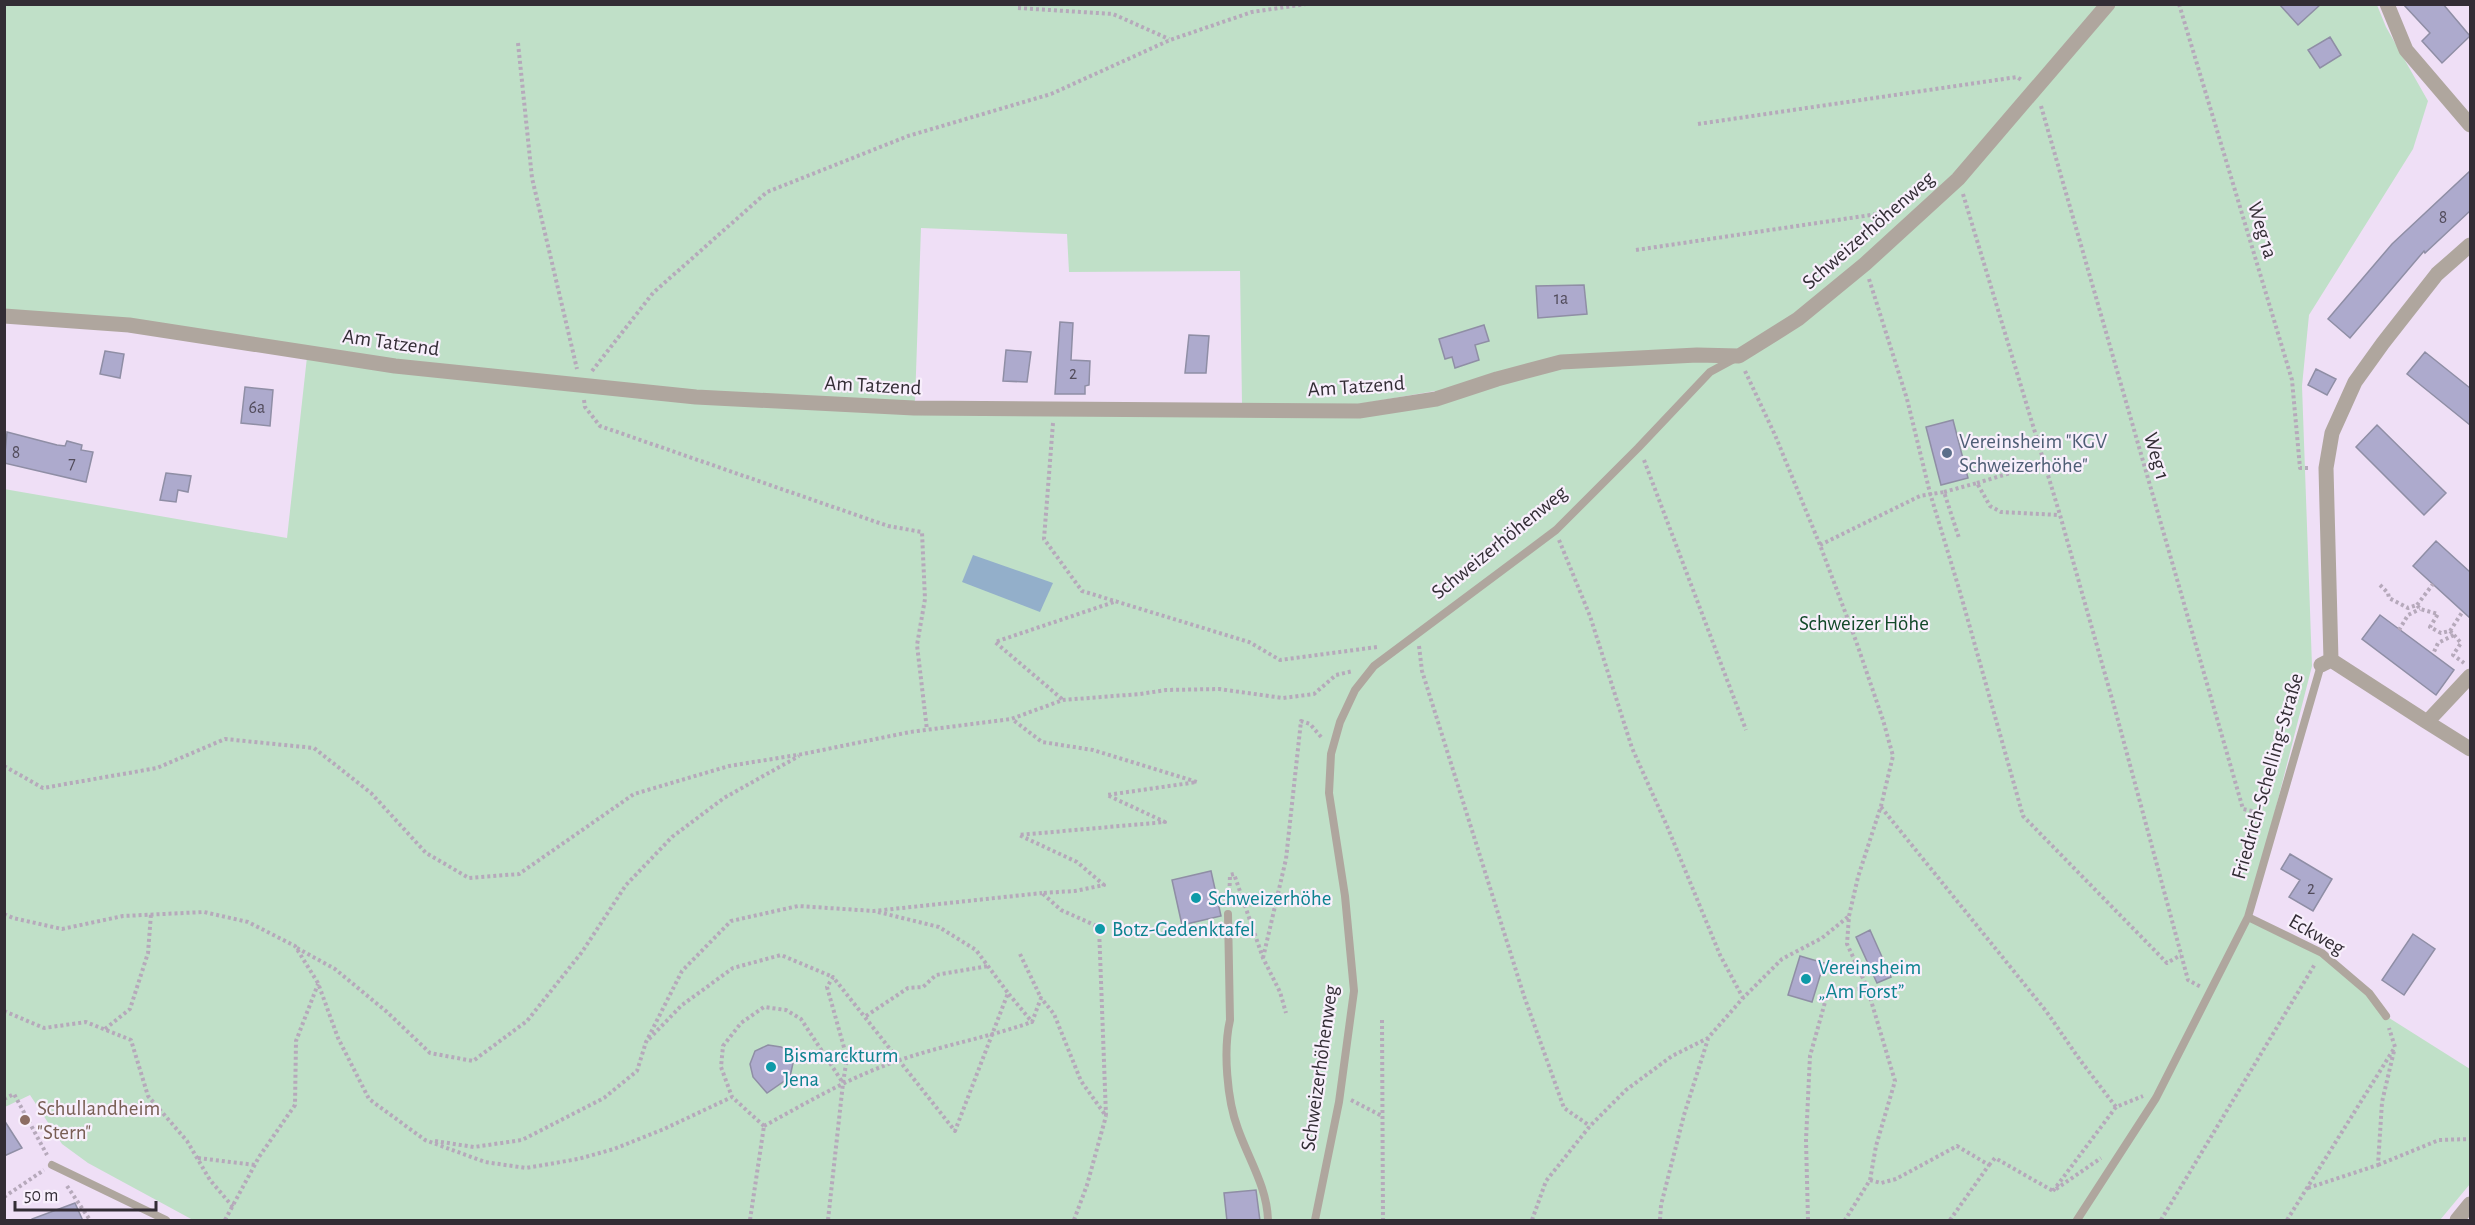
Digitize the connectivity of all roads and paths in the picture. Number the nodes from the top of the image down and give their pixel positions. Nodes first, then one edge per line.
1 (1306, 4) edge
2 (2108, 4) edge
3 (2179, 4) edge
4 (2387, 4) edge
5 (1018, 8) dead end
6 (1170, 40) junction
7 (518, 43) dead end
8 (2036, 91) junction
9 (1698, 124) dead end
10 (2470, 124) edge
11 (1958, 179) junction
12 (1906, 226) junction
13 (2470, 245) edge
14 (1636, 250) dead end
15 (1865, 264) junction
16 (4, 316) edge
17 (1739, 356) junction
18 (580, 385) junction
19 (1054, 410) junction
20 (1638, 448) junction
21 (2044, 464) junction
22 (2300, 468) dead end
23 (1977, 483) junction
24 (1944, 492) junction
25 (1930, 493) junction
26 (2060, 515) junction
27 (1556, 530) junction
28 (1959, 538) dead end
29 (1820, 545) junction
30 (2433, 584) dead end
31 (2380, 585) dead end
32 (1117, 601) junction
33 (2417, 605) junction
34 (2420, 609) junction
35 (2463, 611) dead end
36 (2399, 630) dead end
37 (2450, 631) junction
38 (1417, 633) junction
39 (2454, 635) junction
40 (2433, 654) dead end
41 (2462, 662) dead end
42 (2326, 663) junction
43 (1374, 666) junction
44 (2470, 676) edge
45 (1063, 700) junction
46 (1011, 719) junction
47 (2427, 722) junction
48 (927, 730) junction
49 (1746, 730) dead end
50 (2470, 749) edge
51 (803, 754) junction
52 (1331, 754) junction
53 (4, 766) edge
54 (1881, 806) junction
55 (2262, 813) dead end
56 (1042, 892) junction
57 (874, 911) junction
58 (4, 914) edge
59 (151, 914) junction
60 (1228, 914) joint
61 (1849, 916) junction
62 (2248, 918) junction
63 (295, 946) junction
64 (2322, 953) junction
65 (1020, 954) dead end
66 (2181, 955) junction
67 (1263, 958) junction
68 (988, 966) junction
69 (833, 978) junction
70 (318, 983) junction
71 (1867, 987) junction
72 (2201, 987) dead end
73 (1008, 993) junction
74 (1041, 998) junction
75 (1743, 998) junction
76 (4, 1011) edge
77 (1286, 1013) dead end
78 (866, 1016) junction
79 (2386, 1016) joint
80 (1382, 1020) dead end
81 (1032, 1022) junction
82 (104, 1029) junction
83 (992, 1036) junction
84 (1708, 1038) junction
85 (646, 1042) junction
86 (2395, 1047) junction
87 (900, 1060) junction
88 (843, 1083) junction
89 (1340, 1094) junction
90 (732, 1097) junction
91 (4, 1099) edge
92 (1106, 1116) junction
93 (1382, 1116) junction
94 (764, 1126) junction
95 (1590, 1126) junction
96 (2129, 1139) junction
97 (2470, 1139) edge
98 (425, 1140) junction
99 (197, 1158) junction
100 (52, 1165) junction
101 (255, 1165) junction
102 (1989, 1165) junction
103 (2378, 1165) junction
104 (1870, 1180) junction
105 (2308, 1188) junction
106 (2053, 1191) junction
107 (4, 1197) edge
108 (2470, 1204) edge
109 (233, 1207) junction
110 (90, 1221) edge
111 (166, 1221) edge
112 (225, 1221) edge
113 (750, 1221) edge
114 (828, 1221) edge
115 (1074, 1221) edge
116 (1268, 1221) edge
117 (1315, 1221) edge
118 (1383, 1221) edge
119 (1532, 1221) edge
120 (1660, 1221) edge
121 (1808, 1221) edge
122 (1845, 1221) edge
123 (1950, 1221) edge
124 (2077, 1221) edge
125 (2161, 1221) edge
126 (2287, 1221) edge
127 (2457, 1221) edge

1 - 6 path
2 - 8 street, Schweizerhöhenweg
3 - 22 path, Weg 1a
4 - 10 street
5 - 6 path
6 - 18 path
7 - 18 path
8 - 9 path
8 - 11 street, Schweizerhöhenweg
8 - 55 path, Weg 1
11 - 12 street, Schweizerhöhenweg
11 - 21 path
12 - 14 path
12 - 15 street, Schweizerhöhenweg
13 - 42 street, Friedrich-Schelling-Straße
15 - 17 street, Schweizerhöhenweg
15 - 25 path
16 - 18 street, Am Tatzend
17 - 19 street, Am Tatzend
17 - 20 lane, Schweizerhöhenweg
17 - 29 path
18 - 19 street, Am Tatzend
18 - 48 path
19 - 32 path
20 - 27 lane, Schweizerhöhenweg
20 - 49 path
21 - 23 path
21 - 26 path
23 - 24 path
23 - 26 path
24 - 25 path
24 - 28 path
25 - 29 path
25 - 66 path
26 - 66 path
27 - 38 lane, Schweizerhöhenweg
27 - 75 path
29 - 54 path
30 - 33 path
31 - 33 path
32 - 43 path
32 - 45 path
33 - 34 path
34 - 36 path
34 - 37 path
35 - 37 path
37 - 39 path
38 - 43 lane, Schweizerhöhenweg
38 - 95 path
39 - 40 path
39 - 41 path
42 - 47 street
42 - 62 lane, Friedrich-Schelling-Straße
43 - 45 path
43 - 52 lane, Schweizerhöhenweg
44 - 47 street
45 - 46 path
46 - 48 path
46 - 56 path
47 - 50 street
48 - 51 path
51 - 53 path
51 - 63 path
52 - 67 path
52 - 89 lane, Schweizerhöhenweg
54 - 61 path
54 - 106 path
56 - 57 path
56 - 92 path
57 - 68 path
57 - 85 path
58 - 59 path
59 - 63 path
59 - 82 path
60 - 67 path
60 - 116 lane
61 - 71 path
61 - 75 path
62 - 64 lane, Eckweg
62 - 96 lane, Friedrich-Schelling-Straße
63 - 70 path
64 - 79 lane, Eckweg
64 - 125 path
65 - 74 path
66 - 72 path
67 - 77 path
68 - 73 path
68 - 78 path
69 - 78 path
69 - 85 path
69 - 88 path
70 - 98 path
70 - 101 path
71 - 104 path
71 - 121 path
73 - 81 path
73 - 83 path
74 - 81 path
74 - 92 path
75 - 84 path
76 - 82 path
78 - 87 path
79 - 86 path
80 - 93 path
81 - 83 path
82 - 99 path
83 - 87 path
83 - 87 path
84 - 95 path
84 - 120 path
85 - 98 path
86 - 103 path
86 - 105 path
87 - 88 path
88 - 90 path
88 - 94 path
88 - 114 path
89 - 93 path
89 - 117 lane, Schweizerhöhenweg
90 - 94 path
90 - 98 path
91 - 100 path
92 - 115 path
93 - 118 path
94 - 113 path
95 - 119 path
96 - 106 path
96 - 124 lane, Friedrich-Schelling-Straße
97 - 103 path
99 - 101 path
99 - 109 path
100 - 107 path
100 - 110 path
100 - 111 lane
101 - 109 path
102 - 104 path
102 - 106 path
102 - 123 path
103 - 105 path
104 - 122 path
105 - 126 path
108 - 127 street
109 - 112 path

